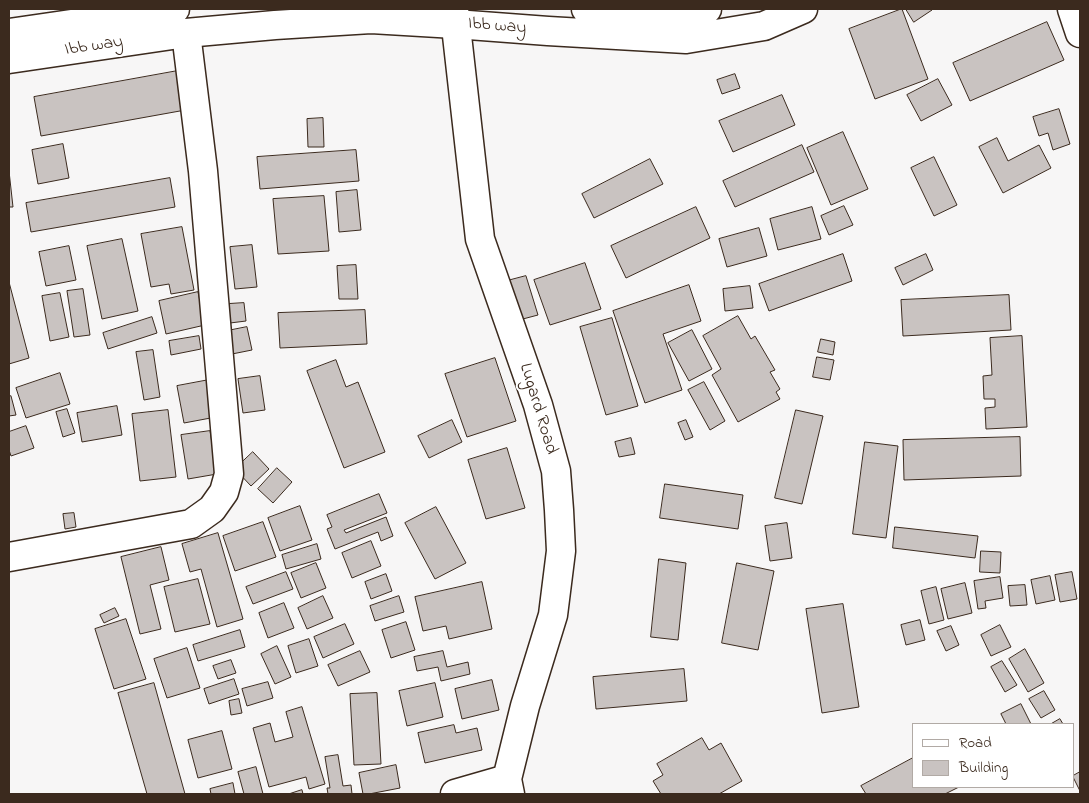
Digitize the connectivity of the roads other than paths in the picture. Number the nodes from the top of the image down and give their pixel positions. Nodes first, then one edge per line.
1 (174, 9) edge
2 (586, 9) edge
3 (707, 9) edge
4 (803, 9) edge
5 (1072, 9) edge
6 (454, 16) edge
7 (9, 33) edge
8 (186, 33) junction
9 (1080, 33) edge
10 (9, 59) edge
11 (9, 557) edge
12 (508, 787) edge
13 (455, 794) edge

1 - 7 main road
2 - 3 main road
4 - 6 main road, Ibb way
5 - 9 main road
6 - 8 main road, Ibb way
6 - 12 main road, Lugard Road
8 - 10 main road, Ibb way
8 - 11 main road
12 - 13 main road

